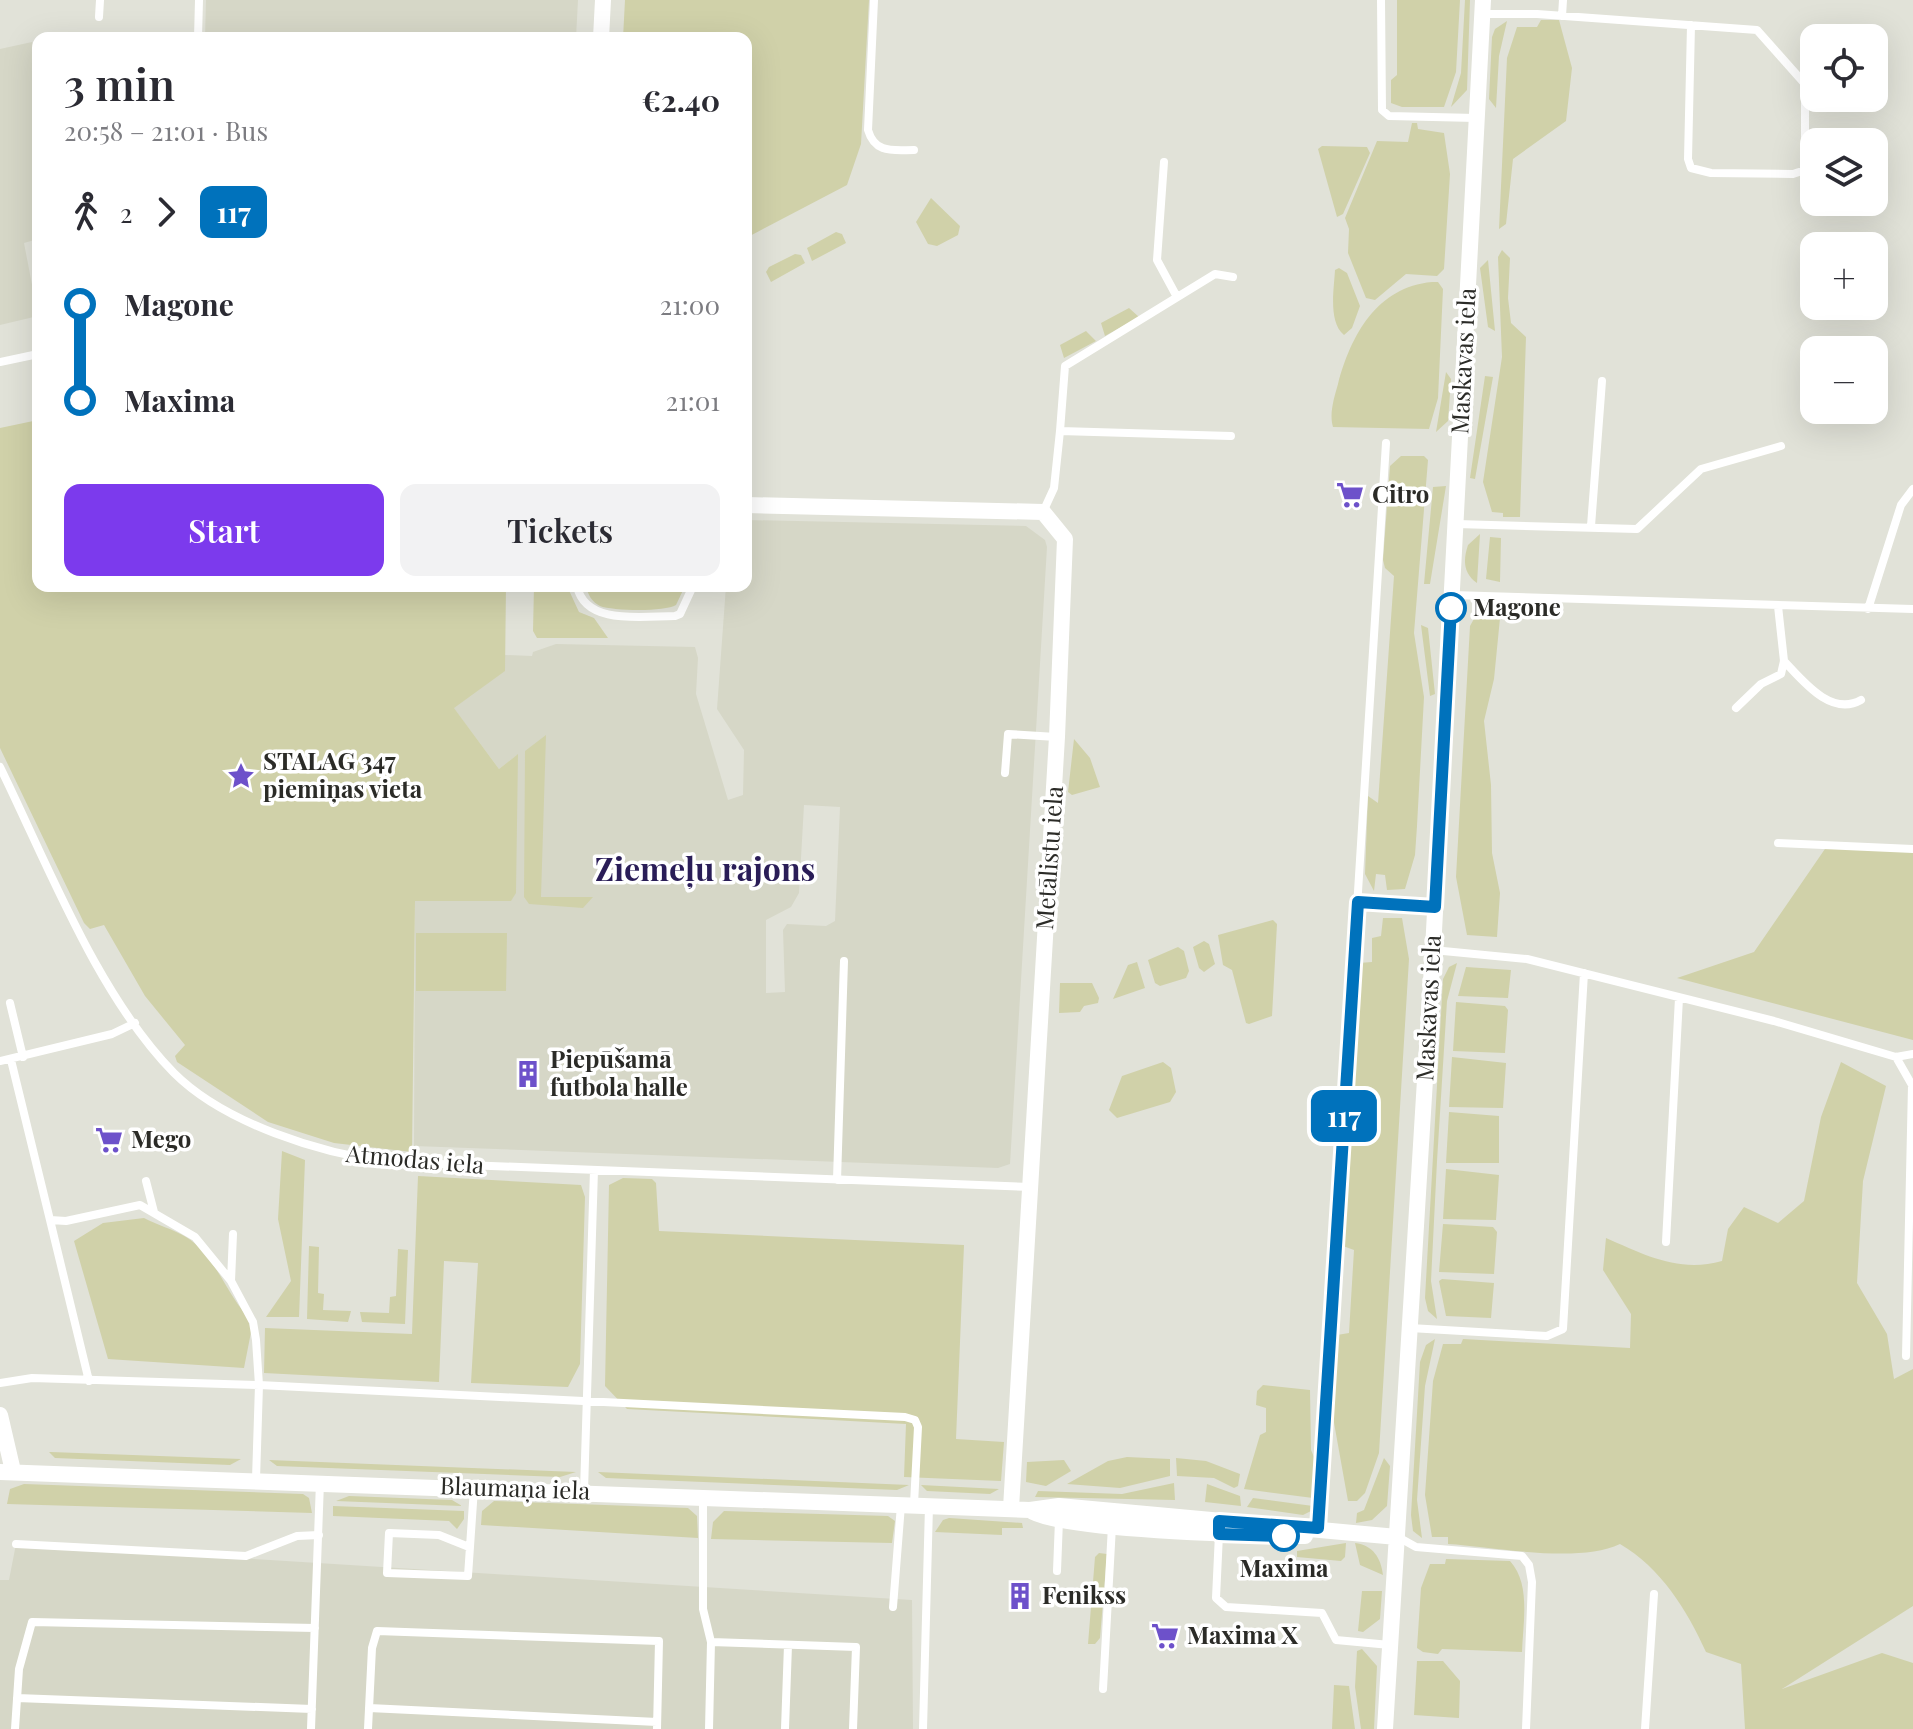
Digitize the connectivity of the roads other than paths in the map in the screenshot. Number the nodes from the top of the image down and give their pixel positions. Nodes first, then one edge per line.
1 (100, 0) edge
2 (199, 0) edge
3 (603, 0) edge
4 (874, 0) edge
5 (1381, 0) edge
6 (1563, 0) edge
7 (1482, 7) edge
8 (1562, 16) junction
9 (99, 17) dead end
10 (1691, 25) junction
11 (198, 32) edge
12 (601, 32) edge
13 (1477, 118) junction
14 (914, 150) dead end
15 (1164, 162) dead end
16 (1233, 277) dead end
17 (1177, 297) junction
18 (32, 355) edge
19 (0, 362) edge
20 (1602, 381) dead end
21 (1060, 431) junction
22 (1231, 436) dead end
23 (1386, 443) dead end
24 (1781, 446) dead end
25 (1913, 489) edge
26 (752, 505) edge
27 (1043, 512) junction
28 (1456, 524) junction
29 (1591, 526) junction
30 (579, 592) edge
31 (690, 592) edge
32 (1452, 595) junction
33 (1778, 606) junction
34 (1868, 609) junction
35 (1913, 609) edge
36 (1784, 661) junction
37 (1861, 700) dead end
38 (1736, 708) dead end
39 (1057, 737) junction
40 (0, 767) edge
41 (1005, 773) dead end
42 (1778, 843) dead end
43 (1913, 849) edge
44 (1358, 902) junction
45 (1435, 907) junction
46 (1433, 950) junction
47 (844, 961) dead end
48 (1584, 973) junction
49 (1679, 998) junction
50 (10, 1003) dead end
51 (135, 1023) junction
52 (1913, 1054) edge
53 (23, 1057) junction
54 (1896, 1057) junction
55 (11, 1060) junction
56 (0, 1061) edge
57 (1913, 1061) edge
58 (594, 1170) junction
59 (837, 1180) junction
60 (146, 1181) dead end
61 (1030, 1187) junction
62 (154, 1212) junction
63 (50, 1220) junction
64 (233, 1234) dead end
65 (1666, 1242) dead end
66 (231, 1281) junction
67 (1410, 1328) junction
68 (1906, 1356) dead end
69 (89, 1381) junction
70 (0, 1383) edge
71 (259, 1385) junction
72 (588, 1402) junction
73 (0, 1415) edge
74 (7, 1472) edge
75 (256, 1479) junction
76 (320, 1481) junction
77 (474, 1487) junction
78 (584, 1491) junction
79 (703, 1496) junction
80 (915, 1504) junction
81 (1011, 1508) junction
82 (1030, 1510) junction
83 (1112, 1517) junction
84 (1059, 1520) junction
85 (1219, 1527) junction
86 (1318, 1532) junction
87 (417, 1534) junction
88 (319, 1535) junction
89 (1397, 1537) junction
90 (16, 1544) dead end
91 (417, 1546) dead end
92 (469, 1547) junction
93 (416, 1564) dead end
94 (1057, 1571) dead end
95 (416, 1574) junction
96 (1654, 1594) dead end
97 (893, 1607) dead end
98 (315, 1628) junction
99 (711, 1642) junction
100 (788, 1645) junction
101 (1391, 1645) junction
102 (1103, 1689) dead end
103 (17, 1698) junction
104 (369, 1708) junction
105 (312, 1709) junction
106 (657, 1725) edge
107 (15, 1729) edge
108 (311, 1729) edge
109 (368, 1729) edge
110 (709, 1729) edge
111 (785, 1729) edge
112 (853, 1729) edge
113 (923, 1729) edge
114 (1385, 1729) edge
115 (1526, 1729) edge
116 (1645, 1729) edge

1 - 9 lane
2 - 11 lane
3 - 12 street
4 - 14 lane
5 - 13 lane
6 - 8 lane
7 - 8 lane
7 - 13 street, Maskavas iela
8 - 10 lane
10 - 10 lane
13 - 28 street, Maskavas iela
15 - 17 lane
16 - 17 lane
17 - 21 lane
18 - 19 lane
20 - 29 lane
21 - 22 lane
21 - 27 lane
23 - 44 lane
24 - 29 lane
25 - 34 lane
26 - 27 street
27 - 39 street, Metālistu iela
28 - 29 lane
28 - 32 street, Maskavas iela
30 - 31 lane
32 - 33 lane
32 - 45 street, Maskavas iela
33 - 34 lane
33 - 36 lane
34 - 35 lane
36 - 37 lane
36 - 38 lane
39 - 41 lane
39 - 61 street, Metālistu iela
40 - 51 lane, Atmodas iela
42 - 43 lane
44 - 45 lane
44 - 86 lane
45 - 46 street, Maskavas iela
46 - 48 lane
46 - 67 street, Maskavas iela
47 - 59 lane
48 - 49 lane
48 - 67 lane
49 - 54 lane
49 - 65 lane
50 - 53 lane
51 - 53 lane
51 - 58 lane, Atmodas iela
52 - 54 lane
53 - 55 lane
54 - 57 lane
54 - 68 lane
55 - 56 lane
55 - 63 lane
58 - 59 lane, Atmodas iela
58 - 72 lane
59 - 61 lane, Atmodas iela
60 - 62 lane
61 - 81 street, Metālistu iela
62 - 63 lane
62 - 66 lane
63 - 69 lane
64 - 66 lane
66 - 71 lane
67 - 89 street, Maskavas iela
69 - 70 lane
69 - 71 lane
71 - 72 lane
71 - 75 lane
72 - 78 lane
72 - 80 lane
73 - 74 street
74 - 75 street, Blaumaņa iela
75 - 76 street, Blaumaņa iela
76 - 77 street, Blaumaņa iela
76 - 88 lane
77 - 78 street, Blaumaņa iela
77 - 92 lane
78 - 79 street, Blaumaņa iela
79 - 80 street, Blaumaņa iela
79 - 99 lane
80 - 81 street, Blaumaņa iela
80 - 97 lane
80 - 113 lane
81 - 82 street, Blaumaņa iela
82 - 83 street, Blaumaņa iela
82 - 84 street, Blaumaņa iela
83 - 84 street, Blaumaņa iela
83 - 85 street, Blaumaņa iela
83 - 102 lane
84 - 94 lane
85 - 86 street, Blaumaņa iela
85 - 101 lane
86 - 89 street, Blaumaņa iela
87 - 91 lane
87 - 92 lane
87 - 95 lane
88 - 90 lane
88 - 98 lane
89 - 101 street, Maskavas iela
89 - 115 lane
92 - 95 lane
93 - 95 lane
96 - 116 lane
98 - 103 lane
98 - 105 lane
99 - 100 lane
99 - 110 lane
100 - 111 lane
100 - 112 lane
101 - 114 street, Maskavas iela
103 - 105 lane
103 - 107 lane
104 - 106 lane
104 - 106 lane
104 - 109 lane
105 - 108 lane

